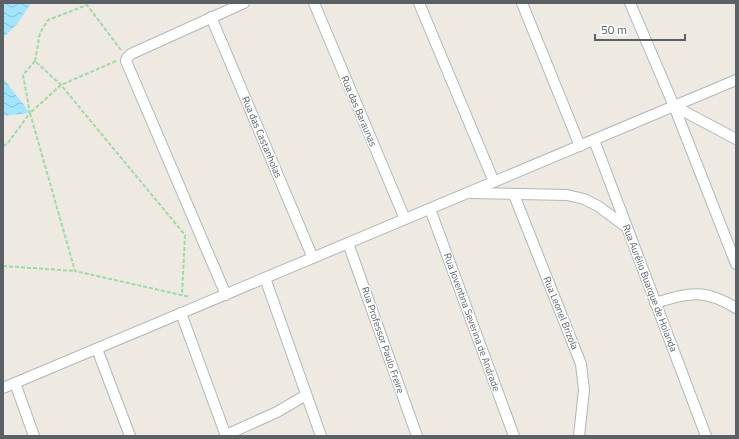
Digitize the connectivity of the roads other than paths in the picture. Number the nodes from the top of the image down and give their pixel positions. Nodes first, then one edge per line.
1 (244, 3) edge
2 (314, 3) edge
3 (419, 3) edge
4 (522, 3) edge
5 (630, 3) edge
6 (211, 17) junction
7 (736, 80) edge
8 (674, 106) junction
9 (736, 139) edge
10 (594, 140) junction
11 (580, 146) junction
12 (494, 182) junction
13 (469, 193) junction
14 (514, 195) junction
15 (430, 209) junction
16 (405, 219) junction
17 (625, 226) junction
18 (348, 243) junction
19 (313, 258) junction
20 (736, 264) edge
21 (265, 278) junction
22 (226, 295) junction
23 (655, 303) junction
24 (736, 308) edge
25 (181, 313) junction
26 (97, 349) junction
27 (15, 383) junction
28 (3, 388) edge
29 (306, 395) junction
30 (226, 435) edge
31 (34, 436) edge
32 (130, 436) edge
33 (321, 436) edge
34 (417, 436) edge
35 (514, 436) edge
36 (579, 436) edge
37 (706, 436) edge

1 - 6 street
2 - 16 street, Rua das Baraunas
3 - 12 street
4 - 11 street
5 - 8 street
6 - 19 street, Rua das Castanholas
6 - 22 street
7 - 8 street
8 - 9 street
8 - 10 street
8 - 20 street
10 - 11 street
10 - 17 street, Rua Aurélio Buarque de Holanda
11 - 12 street
12 - 13 street
13 - 14 street
13 - 15 street
14 - 17 street
14 - 36 street, Rua Leonel Brizola
15 - 16 street
15 - 35 street, Rua Joventina Severina de Andrade
16 - 18 street
17 - 23 street, Rua Aurélio Buarque de Holanda
18 - 19 street
18 - 34 street, Rua Professor Paulo Freire
19 - 21 street
21 - 22 street
21 - 29 street
22 - 25 street
23 - 24 street
23 - 37 street, Rua Aurélio Buarque de Holanda
25 - 26 street
25 - 30 street
26 - 27 street
26 - 32 street
27 - 28 street
27 - 31 street
29 - 30 street
29 - 33 street

